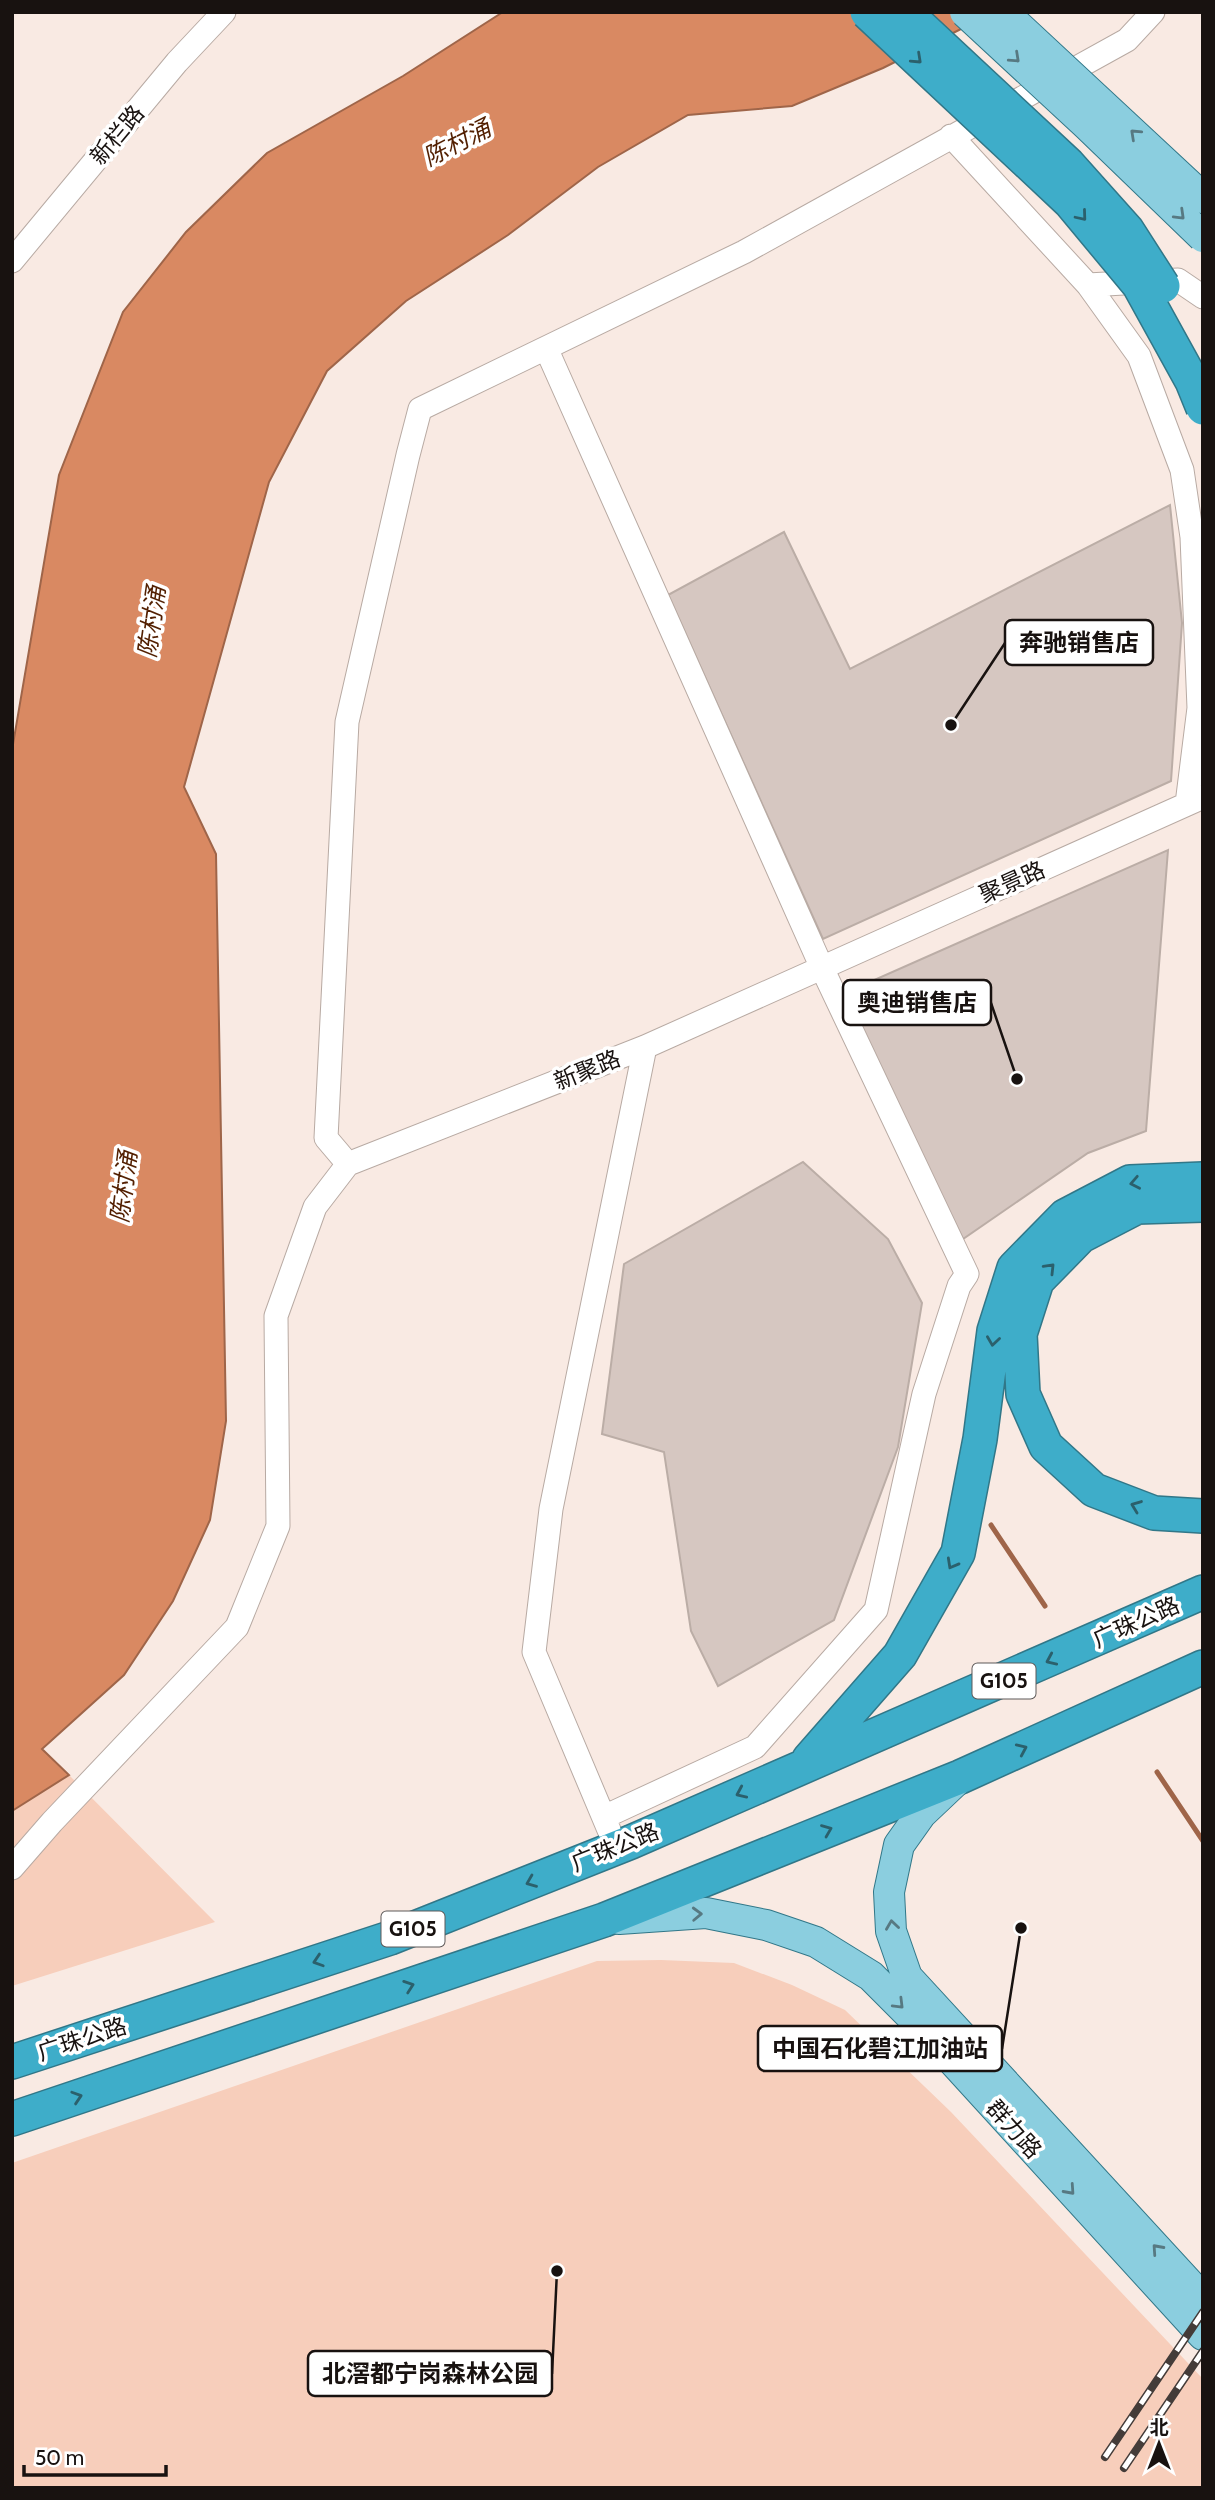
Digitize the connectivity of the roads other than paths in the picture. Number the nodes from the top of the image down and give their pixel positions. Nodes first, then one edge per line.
1 (224, 12) edge
2 (867, 12) edge
3 (905, 12) edge
4 (965, 12) edge
5 (1003, 12) edge
6 (1153, 12) edge
7 (951, 136) junction
8 (1203, 198) edge
9 (1203, 237) edge
10 (12, 261) edge
11 (1088, 285) junction
12 (1203, 297) edge
13 (546, 348) junction
14 (1203, 359) edge
15 (1203, 408) edge
16 (1200, 638) edge
17 (1198, 805) edge
18 (825, 973) junction
19 (645, 1047) junction
20 (348, 1164) junction
21 (1203, 1179) edge
22 (1203, 1205) edge
23 (1203, 1516) edge
24 (1203, 1592) edge
25 (1203, 1667) edge
26 (803, 1766) junction
27 (960, 1777) junction
28 (604, 1817) junction
29 (617, 1847) junction
30 (12, 1868) edge
31 (604, 1920) junction
32 (12, 2062) edge
33 (12, 2119) edge
34 (1203, 2299) edge
35 (1203, 2335) edge

1 - 10 street, 新栏路
2 -> 15 highway, bridge
3 - 14 highway, bridge
4 -> 9 main road, bridge
8 -> 5 main road, bridge
6 - 7 street
7 - 11 street
7 - 13 street
11 - 12 street
11 - 16 street
13 - 18 street
13 - 20 street
16 - 17 street
17 - 18 street, 聚景路
18 - 19 street, 新聚路
18 - 28 street
19 - 20 street, 新聚路
19 - 28 street
20 - 30 street
21 -> 26 highway
23 -> 22 highway
24 -> 26 highway, 广珠公路 / G105
27 -> 25 highway, G105
26 -> 29 highway, 广珠公路 / G105
31 -> 27 highway, G105
34 -> 27 main road, 群力路
28 - 29 street
29 -> 32 highway, 广珠公路 / G105
33 -> 31 highway, G105
31 -> 35 main road, 群力路

